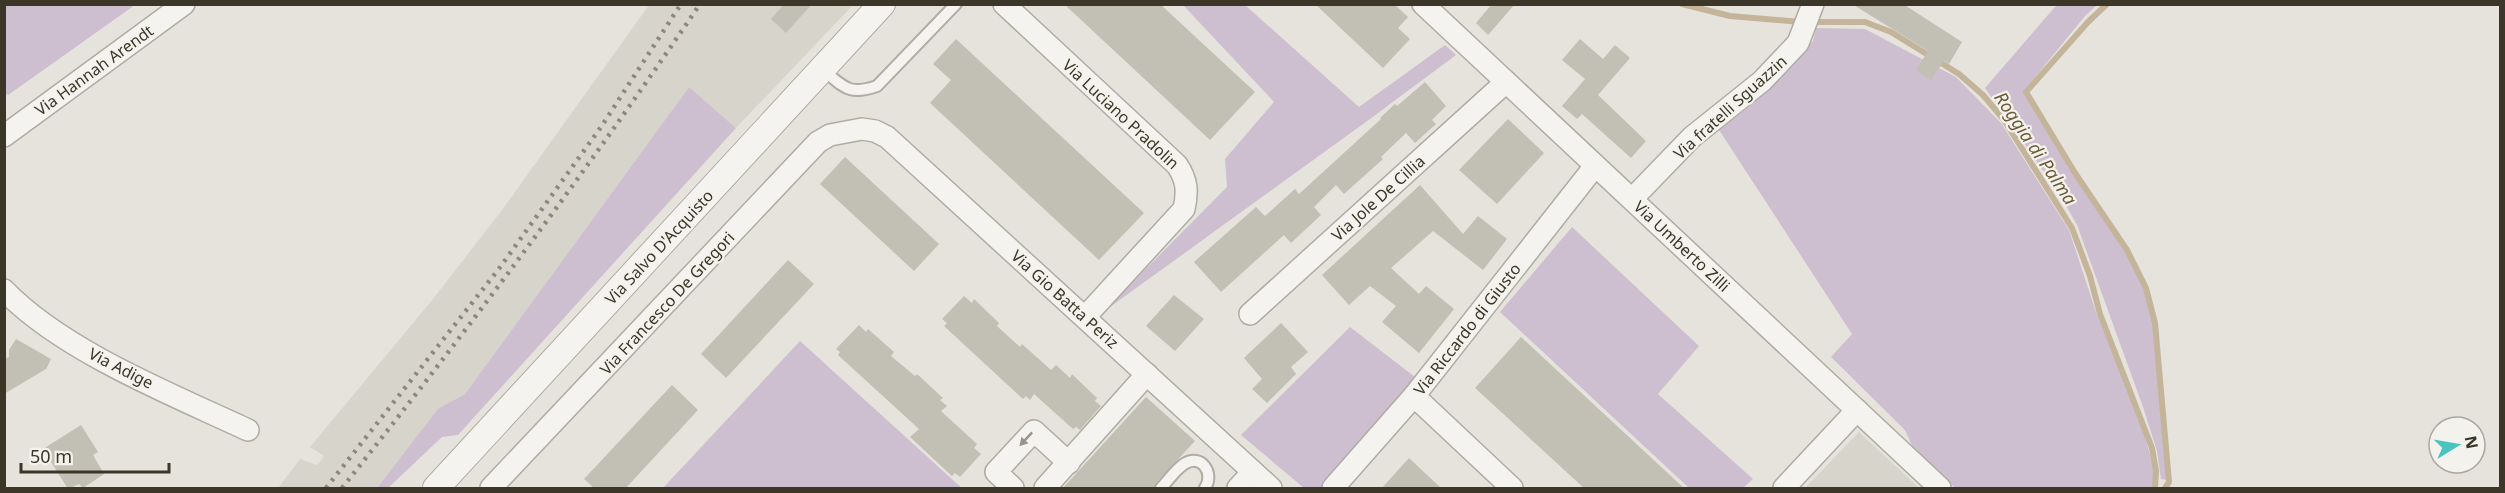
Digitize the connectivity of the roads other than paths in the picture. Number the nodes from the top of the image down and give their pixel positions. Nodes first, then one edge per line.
1 (184, 4) edge
2 (882, 4) edge
3 (956, 4) edge
4 (1004, 4) edge
5 (1423, 4) edge
6 (1808, 16) edge
7 (823, 69) junction
8 (1506, 82) junction
9 (849, 130) joint
10 (4, 136) edge
11 (1595, 166) junction
12 (1632, 200) junction
13 (4, 290) edge
14 (1251, 315) dead end
15 (1085, 317) junction
16 (1147, 374) junction
17 (1414, 396) junction
18 (1857, 410) junction
19 (248, 430) dead end
20 (1069, 463) junction
21 (1253, 472) junction
22 (436, 489) edge
23 (491, 489) edge
24 (1013, 489) edge
25 (1045, 489) edge
26 (1161, 489) edge
27 (1205, 489) edge
28 (1239, 489) edge
29 (1271, 489) edge
30 (1333, 489) edge
31 (1512, 489) edge
32 (1784, 489) edge
33 (1940, 489) edge

1 - 10 street, Via Hannah Arendt
2 - 7 street, Via Salvo D'Acquisto
3 - 7 lane
4 - 15 street, Via Luciano Pradolin
5 - 8 street, Via Umberto Zilli
6 - 12 street, Via fratelli Sguazzin
7 - 22 street, Via Salvo D'Acquisto
8 - 11 street, Via Umberto Zilli
8 - 14 street, Via Jole De Cillia
9 - 15 street, Via Gio Batta Periz
9 - 23 street, Via Francesco De Gregori
11 - 12 street, Via Umberto Zilli
11 - 17 street, Via Riccardo di Giusto
12 - 18 street, Via Umberto Zilli
13 - 19 street, Via Adige
15 - 16 street, Via Gio Batta Periz
16 - 20 street
16 - 21 street, Via Gio Batta Periz
17 - 30 street, Via Riccardo di Giusto
17 - 31 street
18 - 32 street
18 - 33 street, Via Umberto Zilli
20 -> 24 street
20 - 25 street
21 - 28 street
21 - 29 street, Via Gio Batta Periz
26 - 27 lane

